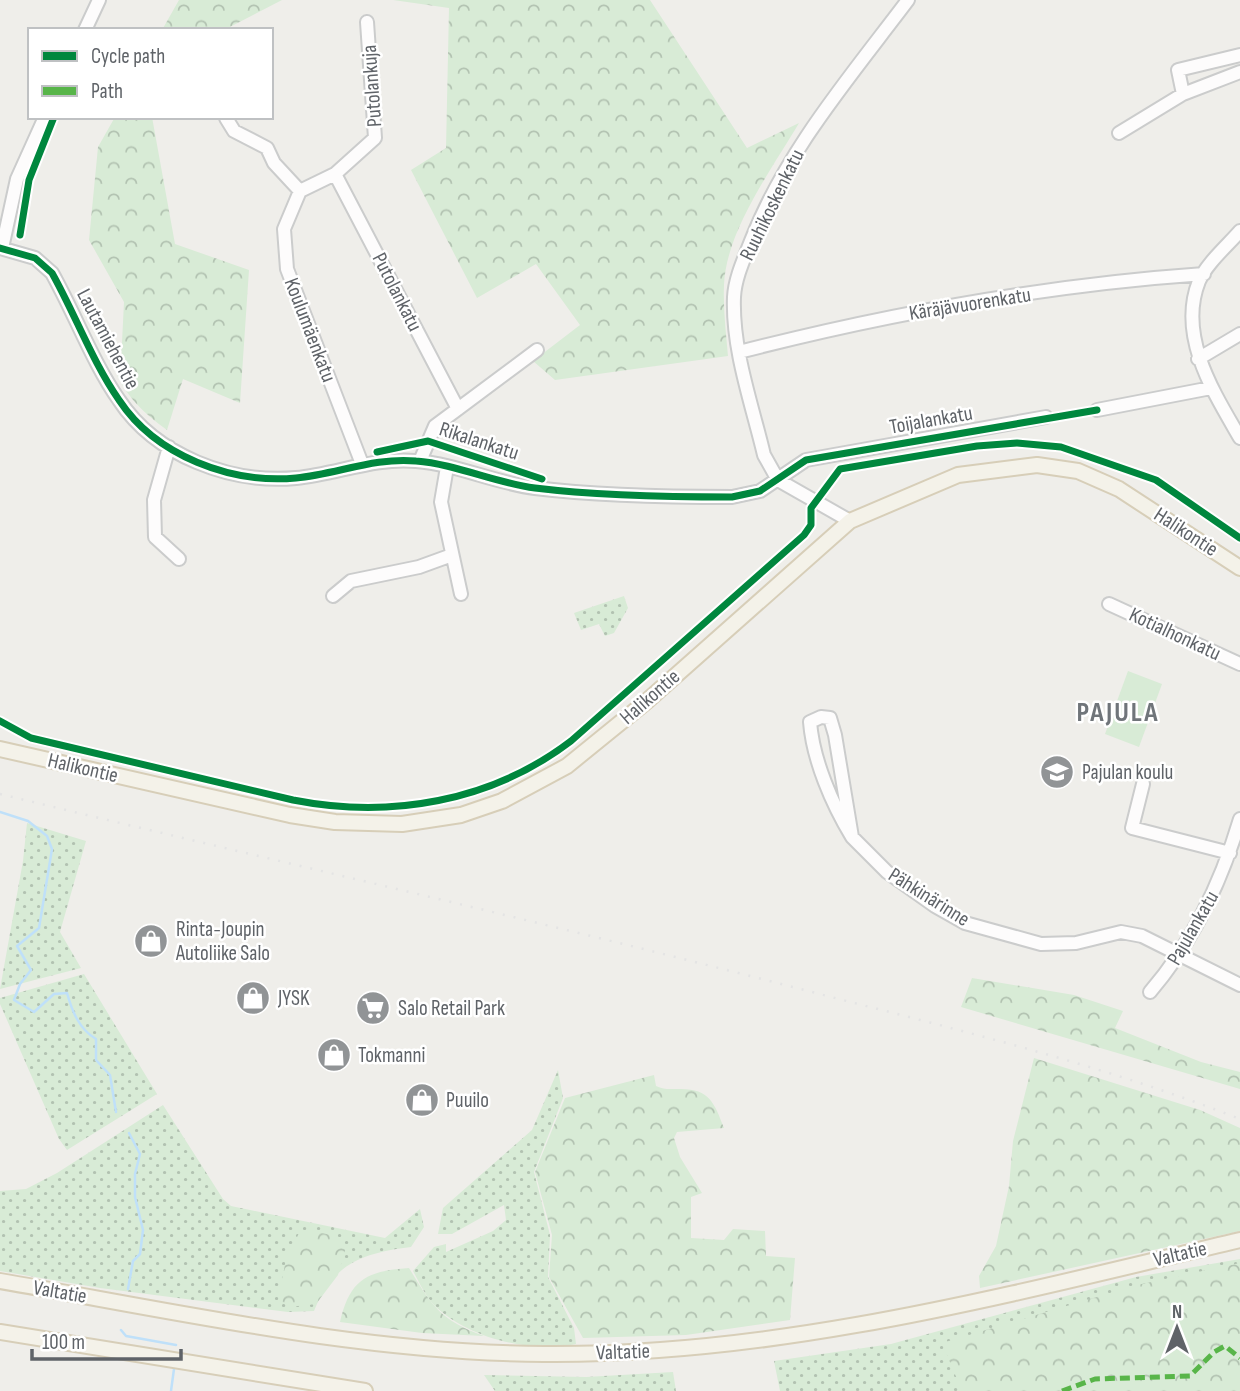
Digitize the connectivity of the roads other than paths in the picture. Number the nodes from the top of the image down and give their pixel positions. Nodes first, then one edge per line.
1 (99, 0) edge
2 (908, 0) edge
3 (367, 22) dead end
4 (86, 28) edge
5 (1240, 54) edge
6 (1240, 72) edge
7 (1183, 94) junction
8 (44, 119) edge
9 (227, 119) edge
10 (1119, 133) dead end
11 (335, 174) junction
12 (300, 191) junction
13 (1240, 231) edge
14 (1, 248) edge
15 (1204, 274) junction
16 (1240, 334) edge
17 (537, 350) dead end
18 (739, 352) junction
19 (1198, 359) junction
20 (1210, 388) junction
21 (458, 409) junction
22 (1097, 410) dead end
23 (1046, 417) dead end
24 (1240, 438) edge
25 (169, 447) junction
26 (420, 461) junction
27 (362, 464) junction
28 (447, 467) junction
29 (305, 477) joint
30 (778, 480) junction
31 (850, 521) junction
32 (452, 555) junction
33 (179, 559) dead end
34 (1240, 568) edge
35 (461, 594) dead end
36 (333, 596) dead end
37 (1109, 604) dead end
38 (1240, 664) edge
39 (0, 749) edge
40 (1143, 784) dead end
41 (1240, 819) edge
42 (852, 837) junction
43 (1230, 853) junction
44 (1178, 953) junction
45 (1240, 985) edge
46 (1150, 992) dead end
47 (1240, 1240) edge
48 (0, 1281) edge
49 (0, 1332) edge
50 (365, 1391) edge

1 - 4 street
2 - 18 street, Ruuhikoskenkatu
3 - 11 street, Putolankuja
5 - 7 street
6 - 7 street
7 - 10 street
8 - 14 street
9 - 12 street
11 - 12 street
11 - 21 street, Putolankatu
12 - 27 street, Koulumäenkatu
13 - 15 street
14 - 25 street, Lautamiehentie
15 - 18 street, Käräjävuorenkatu
15 - 19 street
16 - 19 street
17 - 21 street
18 - 30 street, Ruuhikoskenkatu
19 - 20 street
20 - 22 street
20 - 24 street
21 - 26 street
23 - 30 street, Toijalankatu
25 - 29 street, Lautamiehentie
25 - 33 street
26 - 27 street, Rikalankatu
26 - 28 street, Rikalankatu
27 - 29 street, Rikalankatu
28 - 30 street, Rikalankatu
28 - 32 street
30 - 31 street
31 - 34 main road, Halikontie
31 - 39 main road, Halikontie
32 - 35 street
32 - 36 street
37 - 38 street, Kotialhonkatu
40 - 43 street
41 - 43 street, Pajulankatu
42 - 42 street, Pähkinärinne
42 - 44 street, Pähkinärinne
43 - 44 street, Pajulankatu
44 - 45 street, Pähkinärinne
44 - 46 street, Pajulankatu
47 - 48 main road, Valtatie
49 - 50 main road

